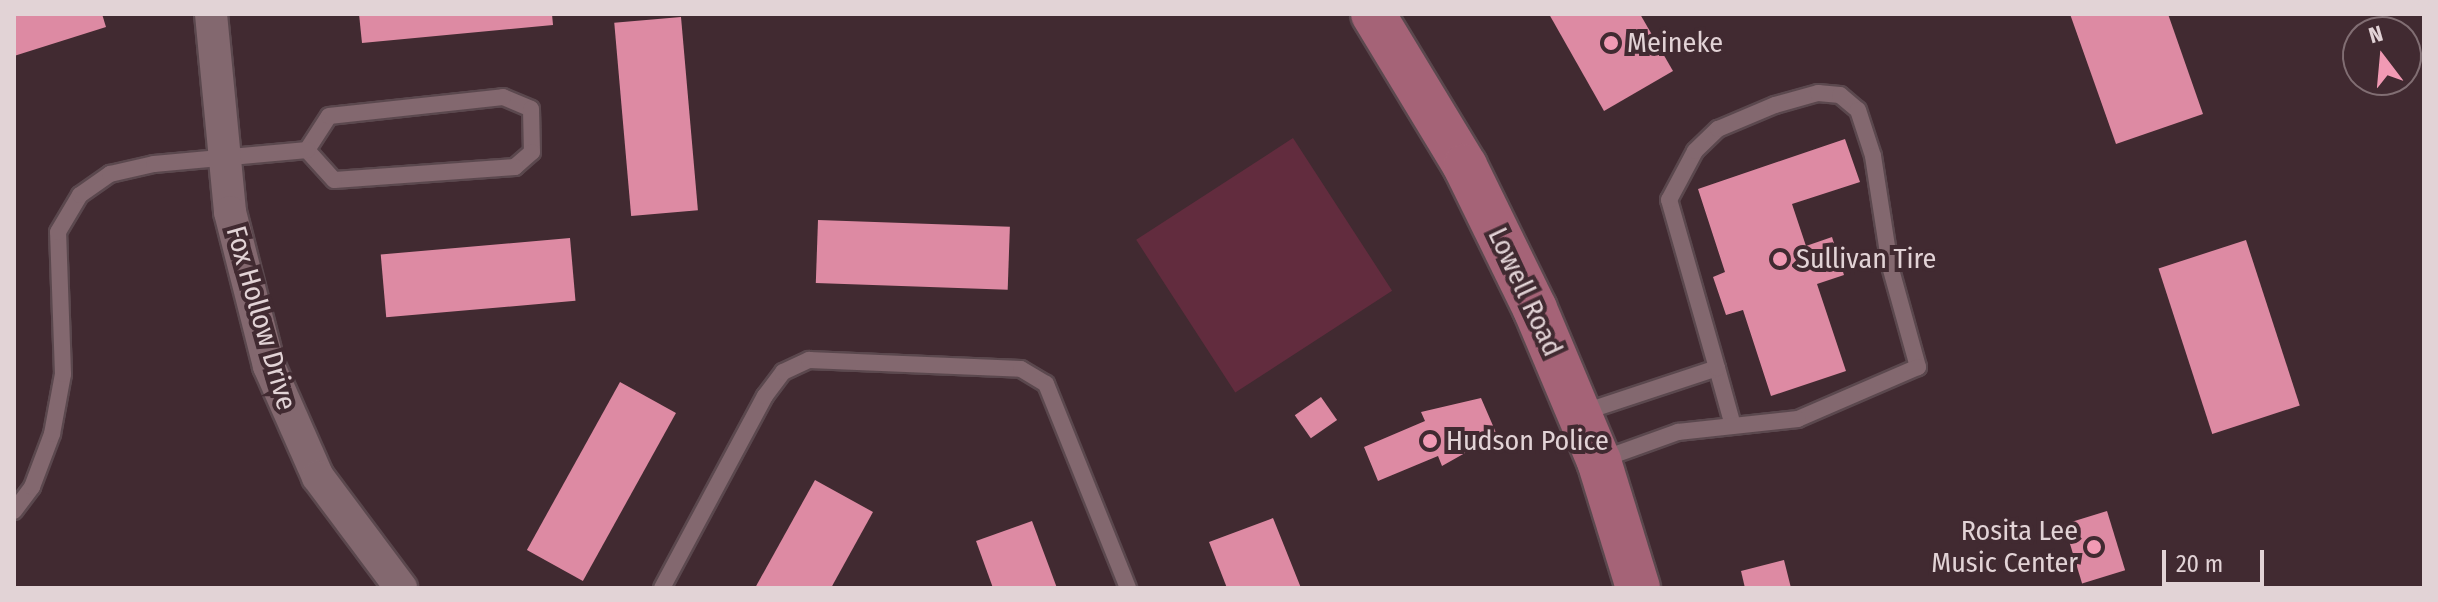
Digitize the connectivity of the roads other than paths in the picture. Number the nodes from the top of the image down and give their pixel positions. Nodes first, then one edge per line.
1 (211, 14) edge
2 (1373, 14) edge
3 (307, 150) junction
4 (224, 158) junction
5 (1717, 368) junction
6 (1579, 413) junction
7 (1732, 422) junction
8 (1599, 461) junction
9 (14, 511) edge
10 (401, 588) edge
11 (662, 588) edge
12 (1128, 588) edge
13 (1638, 588) edge

1 - 4 street, Fox Hollow Drive
2 - 6 main road, Lowell Road
3 - 3 lane
3 - 4 lane
4 - 9 lane
4 - 10 street, Fox Hollow Drive
5 - 6 lane
5 - 7 lane
5 - 7 lane
6 - 8 main road, Lowell Road
7 - 8 lane
8 - 13 main road, Lowell Road
11 - 12 lane

